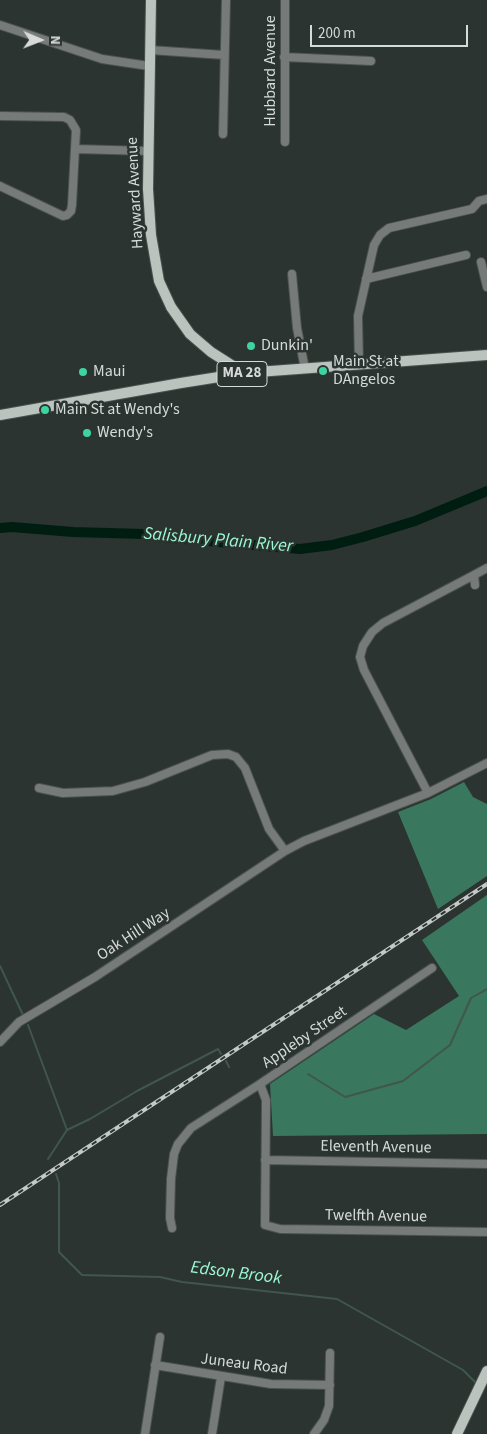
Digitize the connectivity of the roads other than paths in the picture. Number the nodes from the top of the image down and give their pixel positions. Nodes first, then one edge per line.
1 (151, 0) edge
2 (226, 0) edge
3 (285, 0) edge
4 (0, 25) edge
5 (150, 50) junction
6 (224, 55) junction
7 (284, 57) junction
8 (371, 61) dead end
9 (149, 66) junction
10 (0, 116) edge
11 (223, 134) dead end
12 (285, 142) dead end
13 (75, 149) junction
14 (148, 151) junction
15 (0, 186) edge
16 (487, 199) edge
17 (466, 255) dead end
18 (481, 262) dead end
19 (292, 274) dead end
20 (366, 279) junction
21 (487, 287) edge
22 (487, 355) edge
23 (223, 360) junction
24 (359, 365) junction
25 (305, 369) junction
26 (244, 374) junction
27 (228, 376) junction
28 (0, 415) edge
29 (487, 568) edge
30 (474, 576) junction
31 (475, 585) dead end
32 (487, 763) edge
33 (39, 788) dead end
34 (428, 793) junction
35 (285, 851) junction
36 (432, 968) dead end
37 (0, 1042) edge
38 (260, 1084) junction
39 (265, 1160) junction
40 (487, 1164) edge
41 (265, 1225) joint
42 (172, 1228) dead end
43 (487, 1232) edge
44 (160, 1337) dead end
45 (330, 1353) dead end
46 (155, 1365) junction
47 (487, 1371) edge
48 (221, 1377) junction
49 (330, 1385) junction
50 (145, 1434) edge
51 (212, 1434) edge
52 (314, 1434) edge
53 (457, 1434) edge

1 - 5 main road, Hayward Avenue
2 - 6 street
3 - 7 street, Hubbard Avenue
4 - 9 street
5 - 6 street
5 - 9 main road, Hayward Avenue
6 - 11 street
7 - 8 street
7 - 12 street, Hubbard Avenue
9 - 14 main road, Hayward Avenue
10 - 13 street
13 - 14 street
13 - 15 street
14 - 23 main road, Hayward Avenue
16 - 20 street
17 - 20 street
18 - 21 street
19 - 25 street
20 - 24 street
22 - 24 main road, MA 28
23 - 26 main road, Hayward Avenue
23 - 27 main road
24 - 25 main road, MA 28
25 - 26 main road, MA 28
26 - 27 main road, MA 28
27 - 28 main road, MA 28
29 - 30 street
30 - 31 street
30 - 34 street
32 - 34 street, Oak Hill Way
33 - 35 street
34 - 35 street, Oak Hill Way
35 - 37 street, Oak Hill Way
36 - 38 street, Appleby Street
38 - 39 street, Appleby Street
38 - 42 street
39 - 40 street, Eleventh Avenue
39 - 41 street, Appleby Street
41 - 43 street, Twelfth Avenue
44 - 46 street
45 - 49 street
46 - 48 street, Juneau Road
46 - 50 street
47 - 53 main road
48 - 49 street, Juneau Road
48 - 51 street
49 - 52 street

